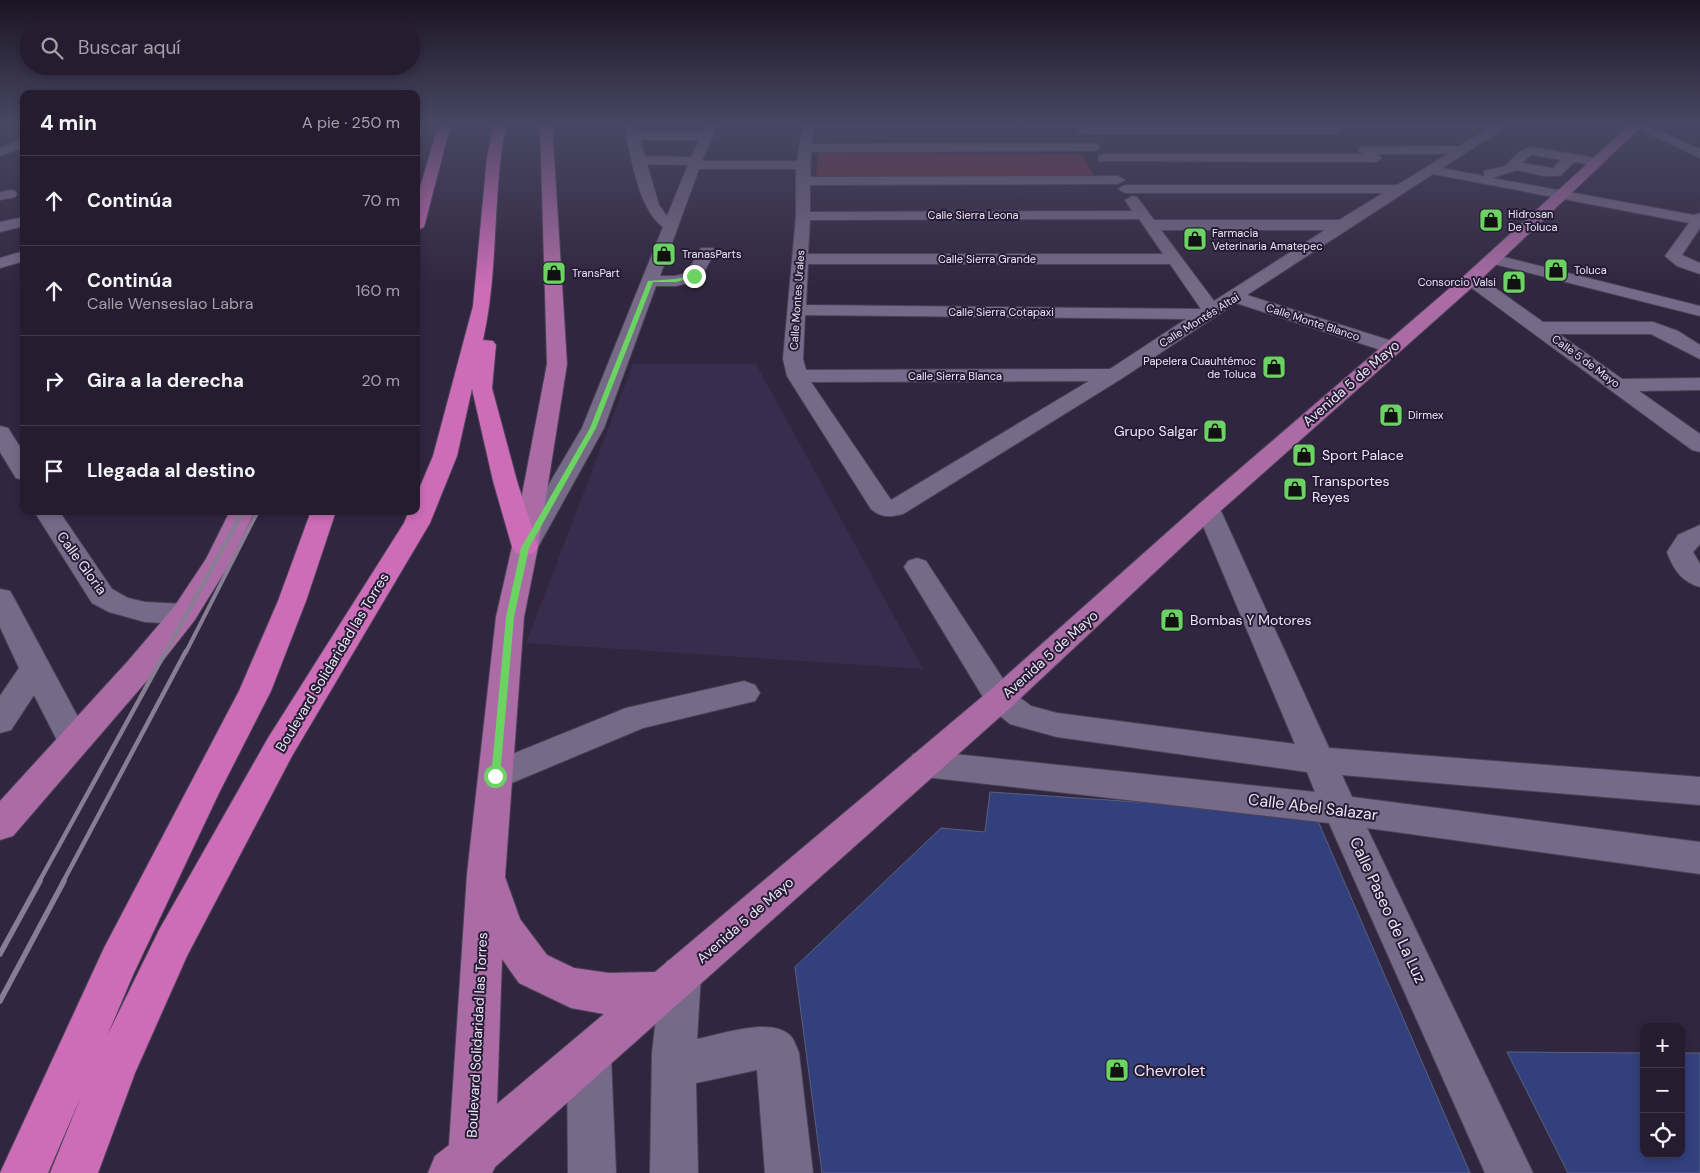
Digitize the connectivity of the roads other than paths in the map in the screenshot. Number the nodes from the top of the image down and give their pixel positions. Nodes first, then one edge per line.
1 (1565, 177) edge
2 (426, 178) edge
3 (491, 178) edge
4 (548, 178) edge
5 (644, 178) edge
6 (690, 178) edge
7 (804, 178) edge
8 (1007, 178) edge
9 (1117, 178) edge
10 (1400, 178) joint
11 (1566, 178) edge
12 (1122, 185) junction
13 (421, 194) edge
14 (803, 216) junction
15 (1699, 218) edge
16 (1147, 220) junction
17 (20, 222) edge
18 (672, 226) junction
19 (1342, 226) junction
20 (0, 227) edge
21 (1684, 242) junction
22 (1700, 242) edge
23 (707, 251) dead end
24 (20, 257) edge
25 (1175, 259) junction
26 (1492, 259) junction
27 (799, 260) junction
28 (0, 263) edge
29 (1700, 269) edge
30 (1471, 279) junction
31 (651, 281) junction
32 (1241, 293) junction
33 (482, 306) junction
34 (795, 310) junction
35 (1700, 311) edge
36 (1210, 312) junction
37 (1540, 328) junction
38 (1396, 343) junction
39 (1700, 353) edge
40 (1114, 375) junction
41 (797, 376) junction
42 (1700, 384) edge
43 (1618, 385) junction
44 (0, 433) edge
45 (1700, 445) edge
46 (20, 466) edge
47 (886, 508) joint
48 (1208, 510) junction
49 (241, 515) edge
50 (323, 515) edge
51 (55, 516) edge
52 (1700, 533) edge
53 (525, 548) junction
54 (918, 567) dead end
55 (1700, 578) edge
56 (0, 598) edge
57 (184, 614) junction
58 (35, 669) junction
59 (744, 693) dead end
60 (8, 697) edge
61 (1000, 699) junction
62 (0, 721) edge
63 (74, 741) junction
64 (1318, 760) junction
65 (925, 764) junction
66 (495, 776) junction
67 (1700, 791) edge
68 (1342, 810) junction
69 (0, 825) edge
70 (1700, 858) edge
71 (486, 874) junction
72 (670, 984) junction
73 (589, 1057) junction
74 (675, 1066) junction
75 (464, 1168) edge
76 (24, 1173) edge
77 (74, 1173) edge
78 (592, 1173) edge
79 (674, 1173) edge
80 (790, 1173) edge
81 (1509, 1173) edge

1 - 26 main road, Avenida 5 de Mayo
2 - 13 highway
3 - 33 highway, Boulevard Solidaridad las Torres
4 - 53 main road, Boulevard Solidaridad las Torres
5 - 18 street
6 - 18 street
7 - 14 street, Calle Montes Urales
8 - 12 street
9 - 12 street
10 - 12 street
10 - 19 street, Calle Montés Altai
11 - 15 street
12 - 16 street
14 - 16 street, Calle Sierra Leona
14 - 27 street, Calle Montes Urales
15 - 21 street
16 - 19 street, Calle Sierra Leona
16 - 25 street
17 - 20 street
18 - 31 street
19 - 32 street, Calle Montés Altai
21 - 22 street
21 - 29 street
23 - 31 street
24 - 28 street
25 - 27 street, Calle Sierra Grande
25 - 36 street
26 - 30 main road, Avenida 5 de Mayo
26 - 35 street
27 - 34 street, Calle Montes Urales
30 - 37 street, Calle 5 de Mayo
30 - 38 main road, Avenida 5 de Mayo
31 - 53 street
32 - 36 street, Calle Montés Altai
32 - 38 street, Calle Monte Blanco
33 - 53 highway
33 - 77 highway, Boulevard Solidaridad las Torres
34 - 36 street, Calle Sierra Cotapaxi
34 - 41 street, Calle Montes Urales
36 - 40 street, Calle Montés Altai
37 - 39 street
37 - 43 street, Calle 5 de Mayo
38 - 48 main road, Avenida 5 de Mayo
40 - 41 street, Calle Sierra Blanca
40 - 47 street, Calle Montés Altai
41 - 47 street, Calle Montes Urales
42 - 43 street
43 - 45 street, Calle 5 de Mayo
44 - 46 street
48 - 61 main road, Avenida 5 de Mayo
48 - 64 street, Calle Paseo de La Luz
49 - 57 main road
50 - 76 highway
51 - 57 street, Calle Gloria
52 - 55 street
53 - 66 main road, Boulevard Solidaridad las Torres
54 - 61 street
56 - 58 street
57 - 63 main road
58 - 60 street
58 - 63 street
59 - 66 street
60 - 62 street
61 - 64 street
61 - 65 main road, Avenida 5 de Mayo
63 - 69 main road
64 - 67 street
64 - 68 street, Calle Paseo de La Luz
65 - 68 street, Calle Abel Salazar
65 - 72 main road, Avenida 5 de Mayo
66 - 71 main road, Boulevard Solidaridad las Torres
68 - 70 street, Calle Abel Salazar
68 - 81 street, Calle Paseo de La Luz
71 - 72 main road
71 - 75 main road, Boulevard Solidaridad las Torres
72 - 73 main road, Avenida 5 de Mayo
72 - 74 street
73 - 75 main road, Avenida 5 de Mayo
73 - 78 street
74 - 79 street
74 - 80 street

